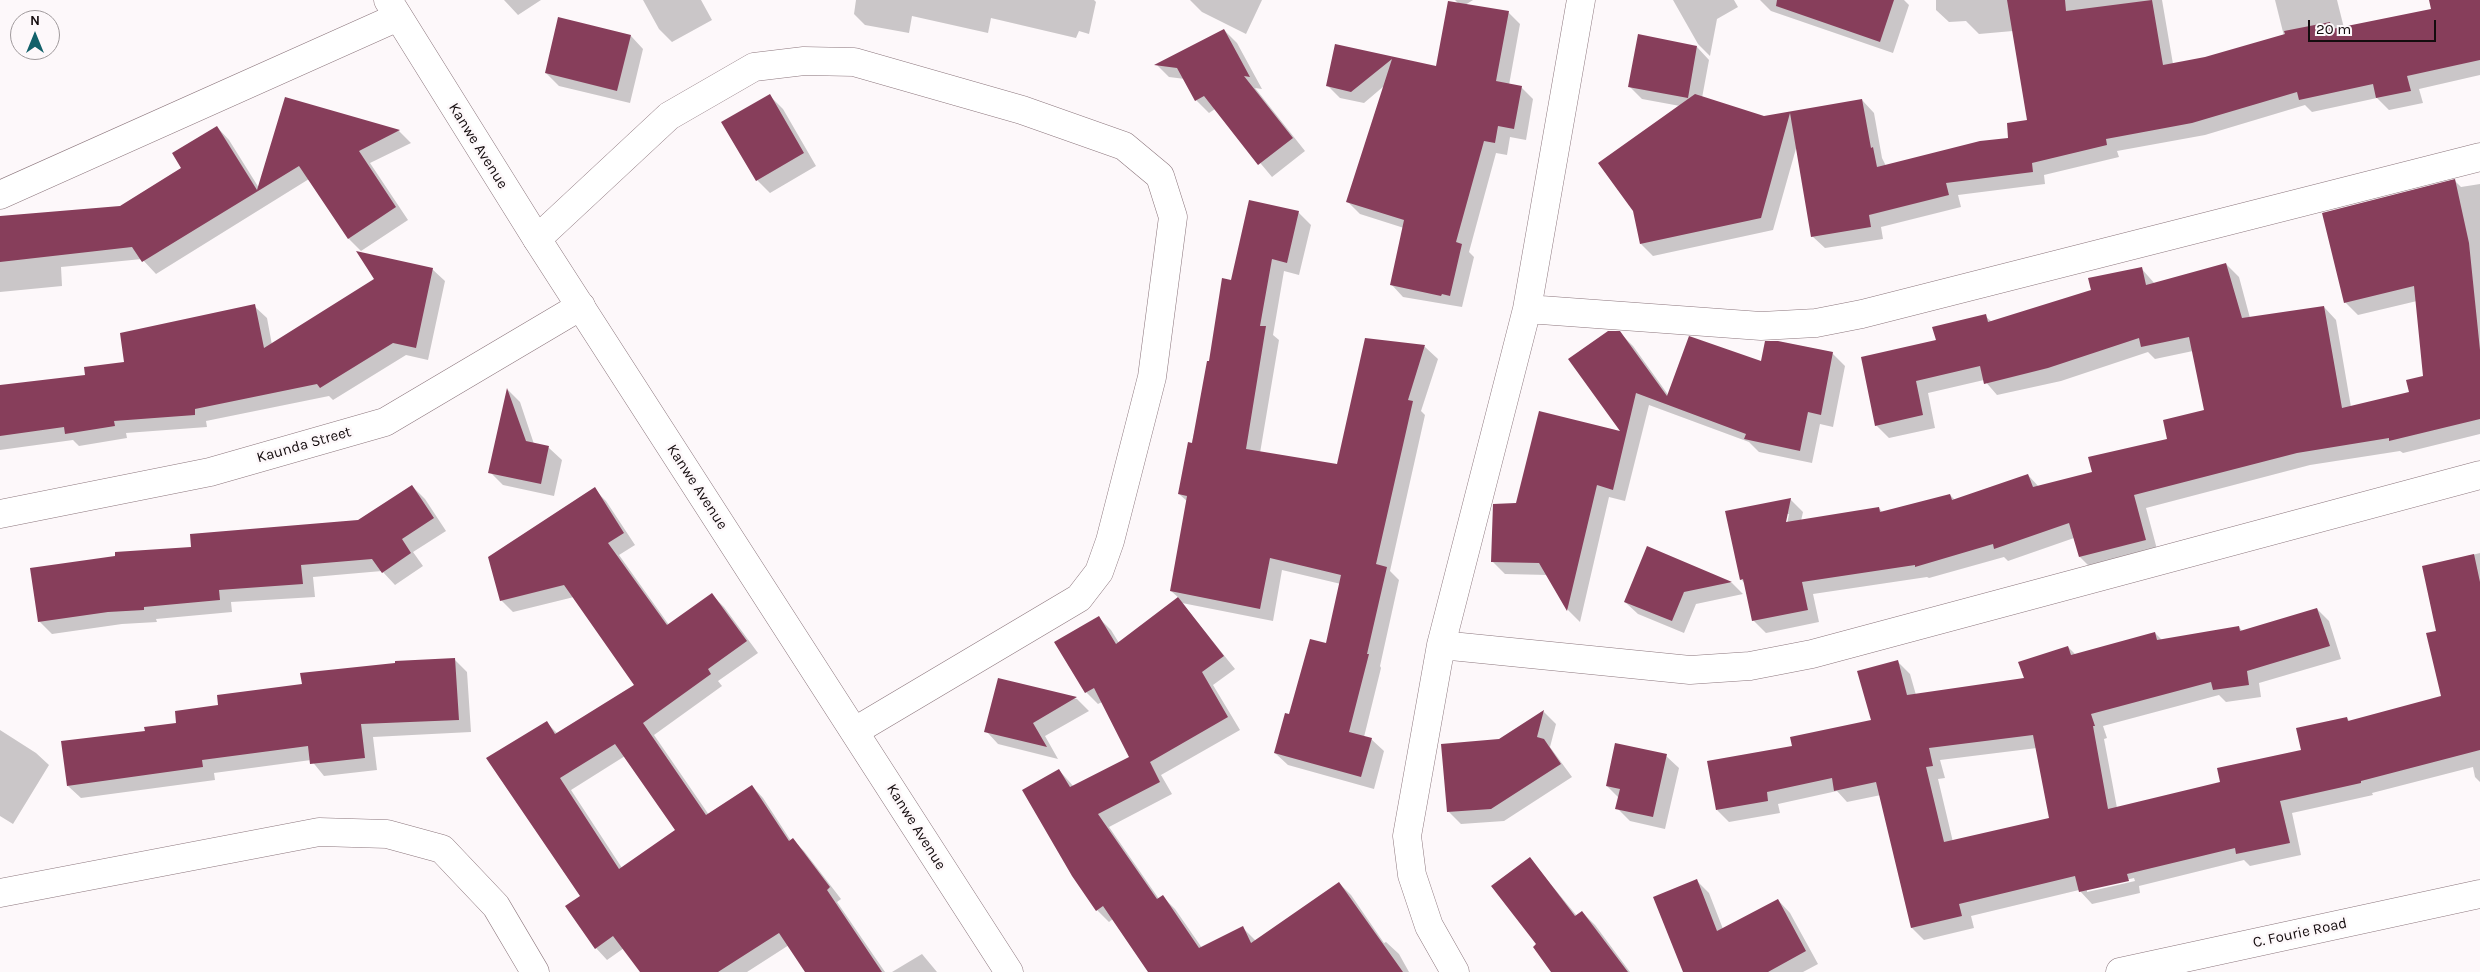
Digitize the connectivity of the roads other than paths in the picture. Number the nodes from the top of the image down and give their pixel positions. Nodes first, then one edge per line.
1 (1580, 0) edge
2 (393, 9) edge
3 (2480, 157) edge
4 (0, 195) edge
5 (537, 239) junction
6 (581, 306) junction
7 (1527, 309) junction
8 (2480, 475) edge
9 (0, 514) edge
10 (1441, 645) junction
11 (855, 731) junction
12 (0, 894) edge
13 (2480, 894) edge
14 (535, 972) edge
15 (1009, 972) edge
16 (1455, 972) edge
17 (2120, 972) edge

1 - 7 street
2 - 4 street
2 - 5 street, Kanwe Avenue
3 - 7 street
5 - 6 street, Kanwe Avenue
5 - 11 street
6 - 9 street, Kaunda Street
6 - 11 street, Kanwe Avenue
7 - 10 street
8 - 10 street
10 - 16 street
11 - 15 street, Kanwe Avenue
12 - 14 street
13 - 17 street, C. Fourie Road

